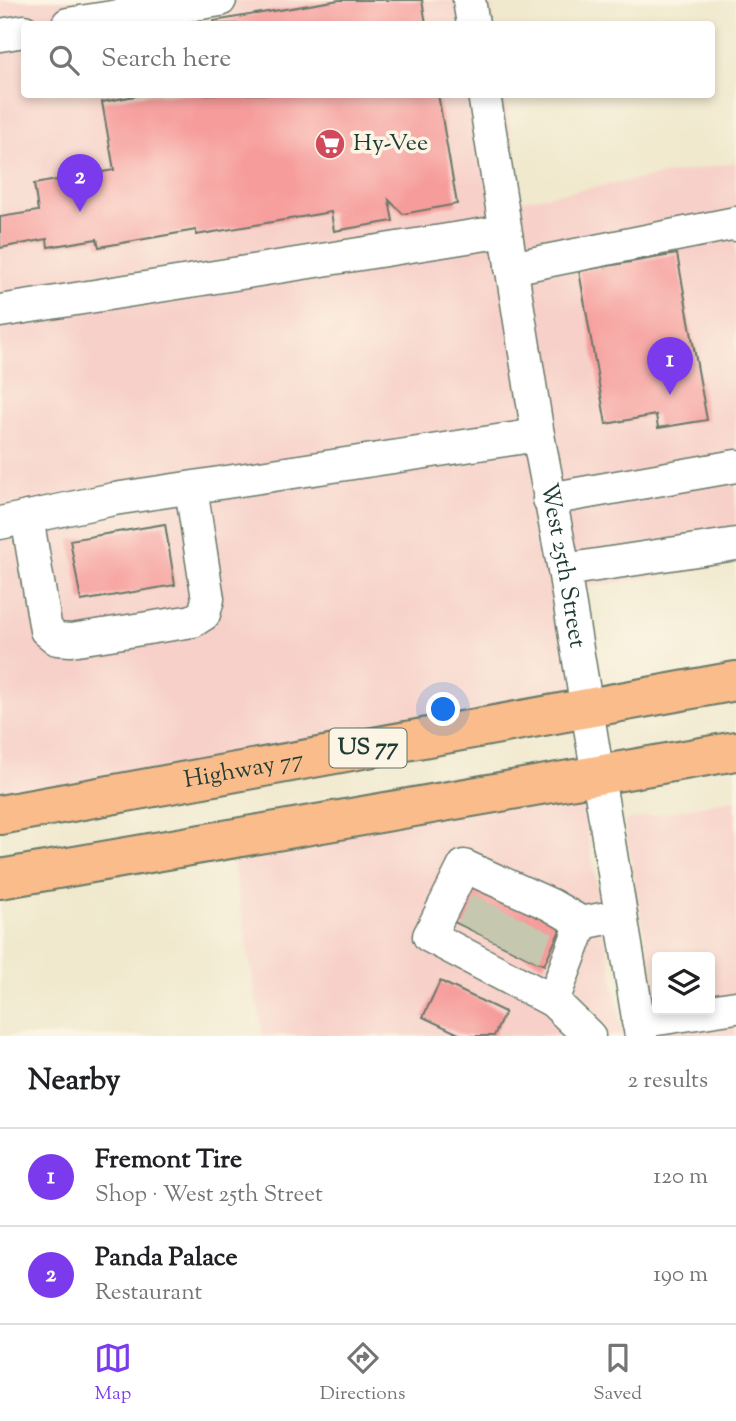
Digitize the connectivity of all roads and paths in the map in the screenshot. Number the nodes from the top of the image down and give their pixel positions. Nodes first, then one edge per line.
1 (220, 0) edge
2 (469, 0) edge
3 (87, 21) edge
4 (472, 21) edge
5 (21, 32) edge
6 (0, 35) edge
7 (485, 98) edge
8 (736, 225) edge
9 (505, 231) junction
10 (511, 268) junction
11 (0, 311) edge
12 (538, 435) junction
13 (736, 466) edge
14 (191, 488) junction
15 (549, 499) junction
16 (14, 520) edge
17 (736, 544) edge
18 (564, 570) junction
19 (736, 681) edge
20 (585, 708) junction
21 (736, 751) edge
22 (597, 775) junction
23 (0, 815) edge
24 (0, 879) edge
25 (620, 916) junction
26 (582, 923) junction
27 (553, 1001) junction
28 (736, 1007) edge
29 (639, 1029) edge
30 (589, 1036) edge

1 - 3 street
2 - 4 street
5 - 6 street
7 - 9 street, West 25th Street
8 - 10 street
9 - 10 street, West 25th Street
9 - 11 street
10 - 12 street, West 25th Street
12 - 14 street
12 - 15 street, West 25th Street
13 - 15 street
14 - 16 street
14 - 16 street
15 - 18 street, West 25th Street
17 - 18 street
18 - 20 street, West 25th Street
19 - 20 highway, Highway 77 / US 77
20 - 22 street, West 25th Street
20 - 23 highway, Highway 77 / US 77
21 - 22 highway
22 - 24 highway
22 - 25 street, West 25th Street
25 - 26 street
25 - 29 street, West 25th Street
26 - 27 street
26 - 27 street
27 - 30 street
28 - 29 street

